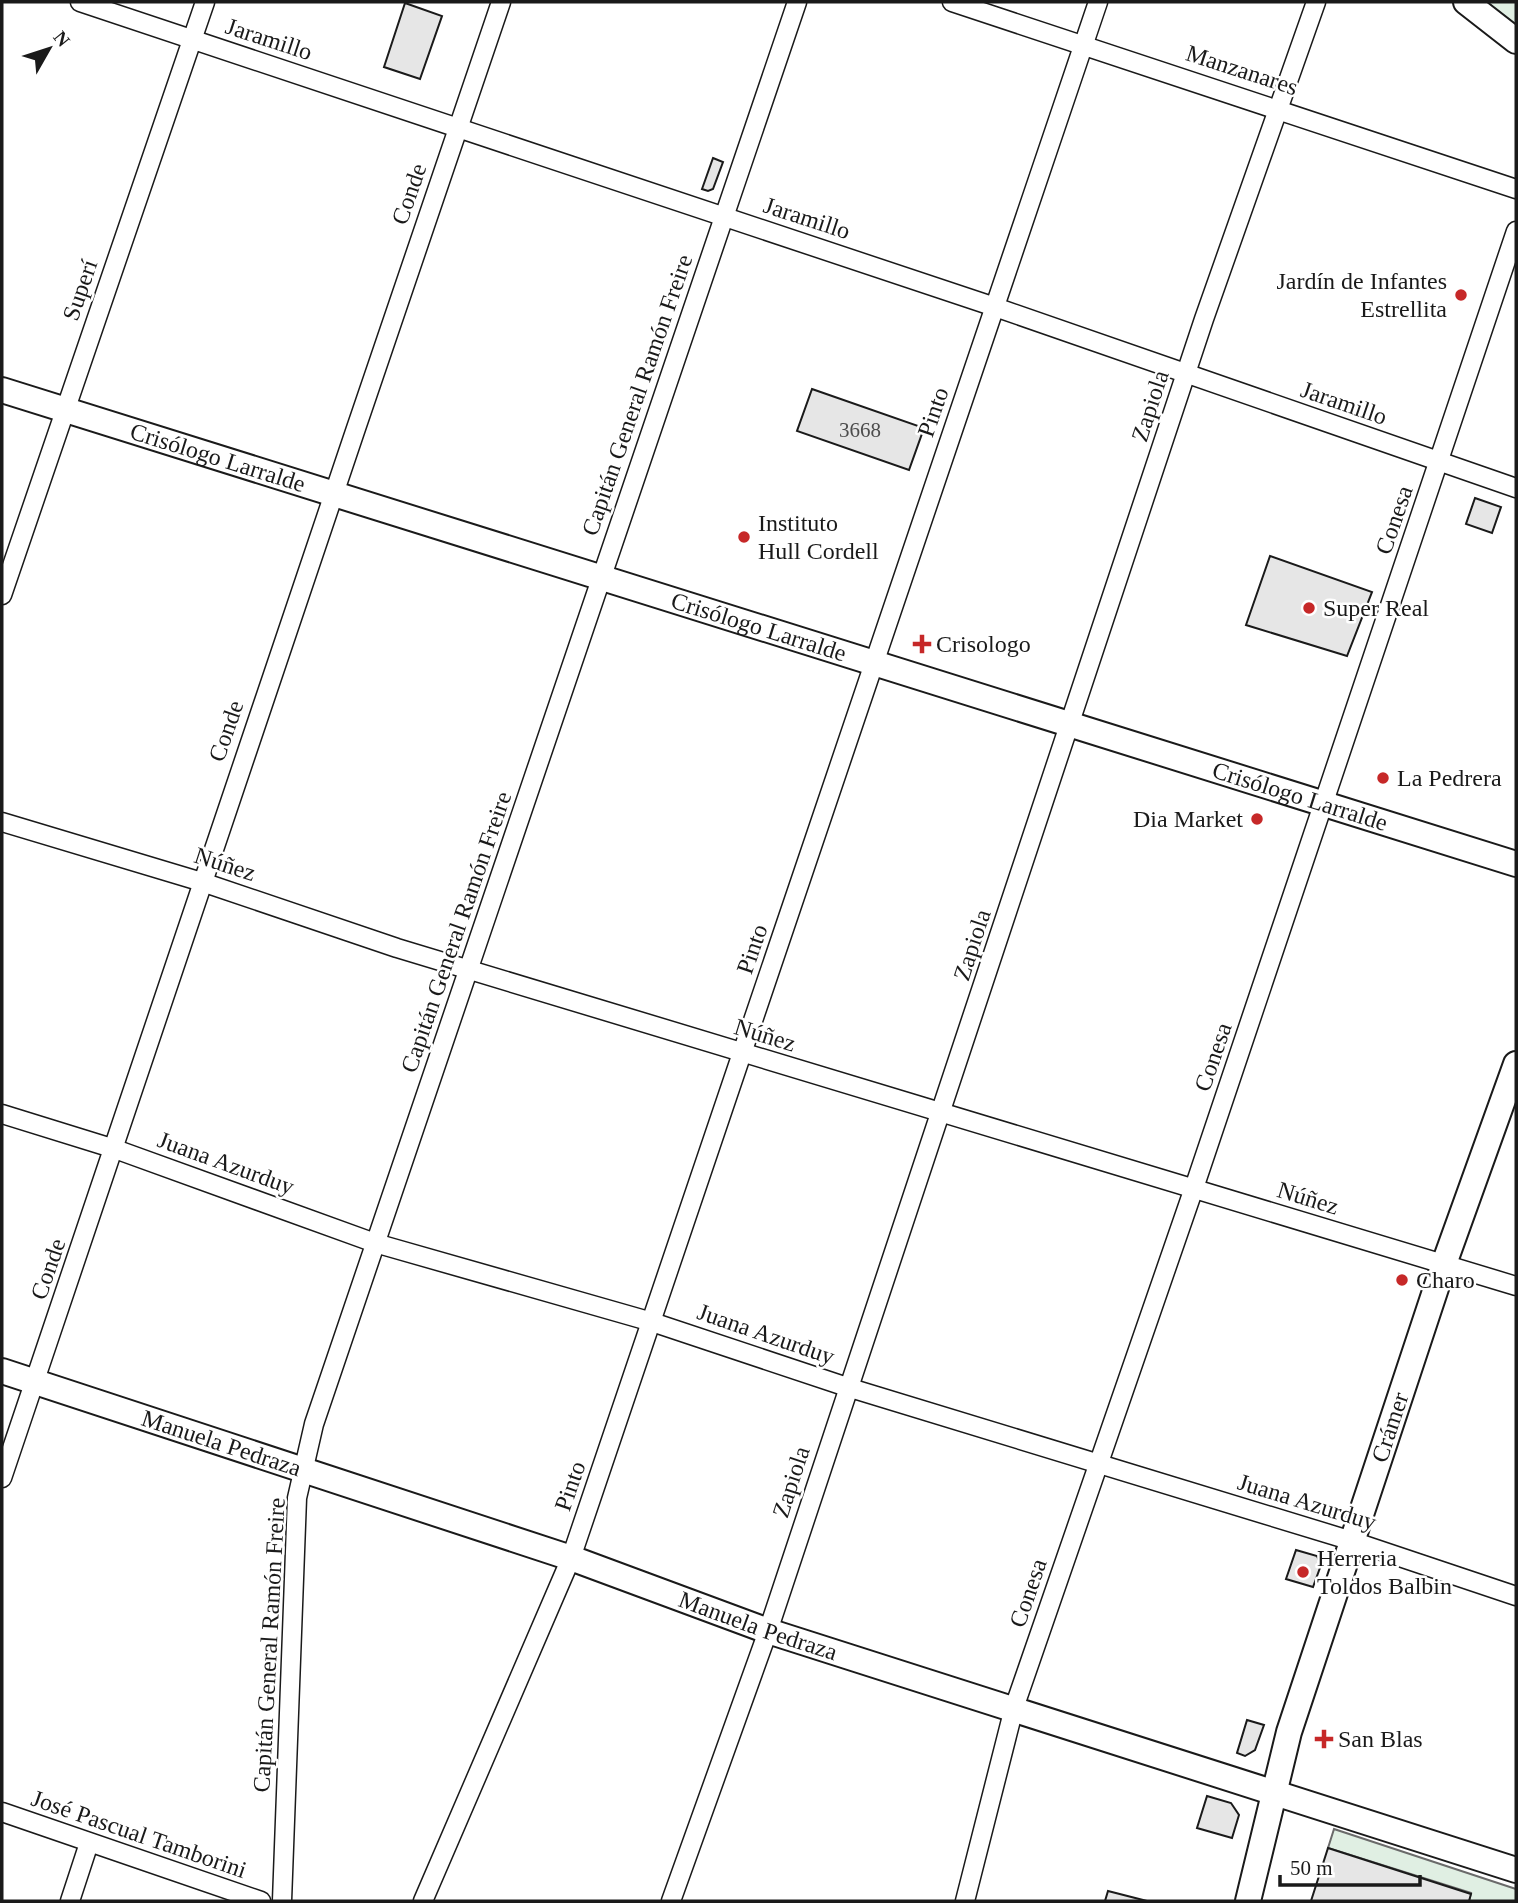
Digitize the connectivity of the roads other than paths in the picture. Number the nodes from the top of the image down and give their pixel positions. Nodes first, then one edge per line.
1 (80, 2) edge
2 (205, 2) edge
3 (502, 2) edge
4 (797, 2) edge
5 (953, 2) edge
6 (1098, 2) edge
7 (1316, 2) edge
8 (1466, 2) edge
9 (192, 40) junction
10 (1516, 41) edge
11 (1083, 44) junction
12 (1278, 107) junction
13 (458, 126) junction
14 (1516, 188) edge
15 (724, 217) junction
16 (1516, 231) edge
17 (995, 307) junction
18 (1187, 374) junction
19 (2, 390) edge
20 (65, 409) junction
21 (1439, 462) junction
22 (1516, 488) edge
23 (333, 494) junction
24 (601, 578) junction
25 (2, 595) edge
26 (873, 662) junction
27 (1069, 724) junction
28 (1324, 804) junction
29 (2, 822) edge
30 (1516, 864) edge
31 (202, 881) junction
32 (470, 970) junction
33 (741, 1053) junction
34 (1516, 1064) edge
35 (2, 1114) edge
36 (942, 1114) junction
37 (115, 1149) junction
38 (1194, 1188) junction
39 (375, 1242) junction
40 (1444, 1264) junction
41 (1516, 1286) edge
42 (652, 1322) junction
43 (2, 1371) edge
44 (35, 1382) junction
45 (847, 1387) junction
46 (1099, 1464) junction
47 (304, 1471) junction
48 (2, 1478) edge
49 (1352, 1541) junction
50 (571, 1558) junction
51 (1516, 1596) edge
52 (768, 1631) junction
53 (1014, 1708) junction
54 (1273, 1794) junction
55 (2, 1812) edge
56 (89, 1843) junction
57 (1516, 1870) edge
58 (70, 1901) edge
59 (261, 1901) edge
60 (282, 1901) edge
61 (423, 1901) edge
62 (671, 1901) edge
63 (965, 1901) edge
64 (1248, 1901) edge

1 - 9 street, Jaramillo
2 - 9 street, Superí
3 - 13 street, Conde
4 - 15 street, Capitán General Ramón Freire
5 - 11 street, Manzanares
6 - 11 street, Pinto
7 - 12 street, Zapiola
8 - 10 street
9 - 13 street, Jaramillo
9 - 20 street, Superí
11 - 12 street, Manzanares
11 - 17 street, Pinto
12 - 14 street, Manzanares
12 - 18 street, Zapiola
13 - 15 street, Jaramillo
13 - 23 street, Conde
15 - 17 street, Jaramillo
15 - 24 street, Capitán General Ramón Freire
16 - 21 street, Conesa
17 - 18 street, Jaramillo
17 - 26 street, Pinto
18 - 21 street, Jaramillo
18 - 27 street, Zapiola
19 - 20 street, Crisólogo Larralde
20 - 23 street, Crisólogo Larralde
20 - 25 street, Superí
21 - 22 street, Jaramillo
21 - 28 street, Conesa
23 - 24 street, Crisólogo Larralde
23 - 31 street, Conde
24 - 26 street, Crisólogo Larralde
24 - 32 street, Capitán General Ramón Freire
26 - 27 street, Crisólogo Larralde
26 - 33 street, Pinto
27 - 28 street, Crisólogo Larralde
27 - 36 street, Zapiola
28 - 30 street, Crisólogo Larralde
28 - 38 street, Conesa
29 - 31 street, Núñez
31 - 32 street, Núñez
31 - 37 street, Conde
32 - 33 street, Núñez
32 - 39 street, Capitán General Ramón Freire
33 - 36 street, Núñez
33 - 42 street, Pinto
34 - 40 street, Crámer
35 - 37 street, Juana Azurduy
36 - 38 street, Núñez
36 - 45 street, Zapiola
37 - 39 street, Juana Azurduy
37 - 44 street, Conde
38 - 40 street, Núñez
38 - 46 street, Conesa
39 - 42 street, Juana Azurduy
39 - 47 street, Capitán General Ramón Freire
40 - 41 street, Núñez
40 - 49 street, Crámer
42 - 45 street, Juana Azurduy
42 - 50 street, Pinto
43 - 44 street, Manuela Pedraza
44 - 47 street, Manuela Pedraza
44 - 48 street, Conde
45 - 46 street, Juana Azurduy
45 - 52 street, Zapiola
46 - 49 street, Juana Azurduy
46 - 53 street, Conesa
47 - 50 street, Manuela Pedraza
47 - 60 street, Capitán General Ramón Freire
49 - 51 street, Juana Azurduy
49 - 54 street, Crámer
50 - 52 street, Manuela Pedraza
50 - 61 street, Pinto
52 - 53 street, Manuela Pedraza
52 - 62 street, Zapiola
53 - 54 street, Manuela Pedraza
53 - 63 street, Conesa
54 - 57 street, Manuela Pedraza
54 - 64 street, Crámer
55 - 56 street, José Pascual Tamborini
56 - 58 street
56 - 59 street, José Pascual Tamborini

